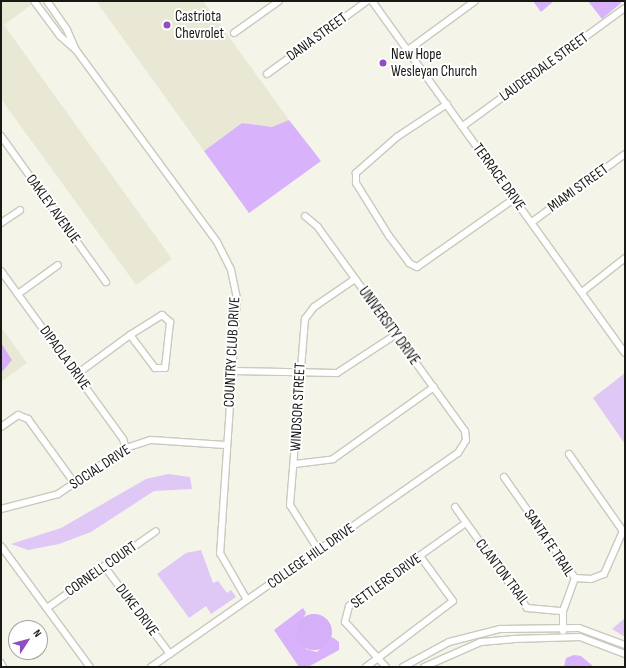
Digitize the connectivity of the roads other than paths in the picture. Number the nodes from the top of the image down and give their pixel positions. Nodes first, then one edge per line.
1 (34, 1) edge
2 (47, 1) edge
3 (279, 1) edge
4 (367, 1) edge
5 (372, 1) edge
6 (475, 1) edge
7 (39, 7) junction
8 (625, 8) edge
9 (234, 33) dead end
10 (76, 50) junction
11 (408, 50) junction
12 (267, 74) dead end
13 (447, 104) junction
14 (463, 126) junction
15 (1, 136) edge
16 (625, 154) edge
17 (515, 198) junction
18 (20, 210) dead end
19 (305, 216) dead end
20 (532, 222) junction
21 (1, 224) edge
22 (625, 258) edge
23 (58, 265) dead end
24 (1, 271) edge
25 (355, 279) junction
26 (106, 282) dead end
27 (582, 292) junction
28 (18, 294) junction
29 (54, 331) dead end
30 (49, 335) junction
31 (130, 335) junction
32 (395, 335) junction
33 (625, 352) edge
34 (233, 371) junction
35 (77, 374) junction
36 (299, 375) junction
37 (434, 388) junction
38 (1, 427) edge
39 (466, 440) joint
40 (226, 445) junction
41 (126, 448) junction
42 (569, 454) dead end
43 (295, 464) junction
44 (504, 477) dead end
45 (75, 484) junction
46 (455, 507) dead end
47 (1, 509) edge
48 (466, 523) junction
49 (156, 530) dead end
50 (1, 546) edge
51 (319, 551) junction
52 (420, 556) junction
53 (104, 566) junction
54 (576, 578) junction
55 (247, 600) junction
56 (47, 608) junction
57 (563, 611) junction
58 (563, 627) junction
59 (563, 636) junction
60 (625, 645) edge
61 (170, 654) junction
62 (625, 654) edge
63 (378, 657) junction
64 (1, 663) edge
65 (4, 667) edge
66 (90, 667) edge
67 (151, 667) edge
68 (366, 667) edge
69 (386, 667) edge
70 (403, 667) edge
71 (424, 667) edge

1 - 7 street, COUNTRY CLUB DRIVE
2 - 7 street
2 - 10 street, COUNTRY CLUB DRIVE
3 - 9 street
4 - 12 street, DANIA STREET
5 - 11 street, TERRACE DRIVE
6 - 11 street
7 - 10 street, COUNTRY CLUB DRIVE
8 - 14 street, LAUDERDALE STREET
10 - 34 street, COUNTRY CLUB DRIVE
11 - 13 street, TERRACE DRIVE
13 - 14 street, TERRACE DRIVE
13 - 17 street
14 - 17 street, TERRACE DRIVE
15 - 26 street, OAKLEY AVENUE
16 - 20 street, MIAMI STREET
17 - 20 street, TERRACE DRIVE
18 - 21 street
19 - 25 street, UNIVERSITY DRIVE
20 - 27 street, TERRACE DRIVE
22 - 27 street
23 - 28 street
24 - 28 street, DIPAOLA DRIVE
25 - 32 street, UNIVERSITY DRIVE
25 - 36 street, WINDSOR STREET
27 - 33 street, TERRACE DRIVE
28 - 30 street, DIPAOLA DRIVE
29 - 30 street
30 - 35 street, DIPAOLA DRIVE
31 - 31 street
31 - 35 street
32 - 36 street
32 - 37 street, UNIVERSITY DRIVE
34 - 36 street
34 - 40 street, COUNTRY CLUB DRIVE
35 - 41 street, DIPAOLA DRIVE
36 - 43 street, WINDSOR STREET
37 - 39 street, UNIVERSITY DRIVE
37 - 43 street
38 - 45 street
39 - 51 street, COLLEGE HILL DRIVE
40 - 41 street, SOCIAL DRIVE
40 - 55 street, COUNTRY CLUB DRIVE
41 - 45 street, SOCIAL DRIVE
42 - 54 street
43 - 51 street, WINDSOR STREET
44 - 54 street, SANTA FE TRAIL
45 - 47 street, SOCIAL DRIVE
46 - 48 street, CLANTON TRAIL
48 - 52 street, SETTLERS DRIVE
48 - 57 street, CLANTON TRAIL
49 - 53 street, CORNELL COURT
50 - 56 street
51 - 55 street, COLLEGE HILL DRIVE
52 - 63 street
52 - 63 street, SETTLERS DRIVE
53 - 56 street, CORNELL COURT
53 - 61 street, DUKE DRIVE
54 - 57 street, SANTA FE TRAIL
55 - 61 street, COLLEGE HILL DRIVE
56 - 66 street
57 - 58 street, SANTA FE TRAIL
58 - 59 street, SANTA FE TRAIL
58 - 60 street
58 - 70 street
59 - 62 street
59 - 71 street
61 - 67 street, COLLEGE HILL DRIVE
63 - 68 street
63 - 69 street, SETTLERS DRIVE
64 - 65 street

